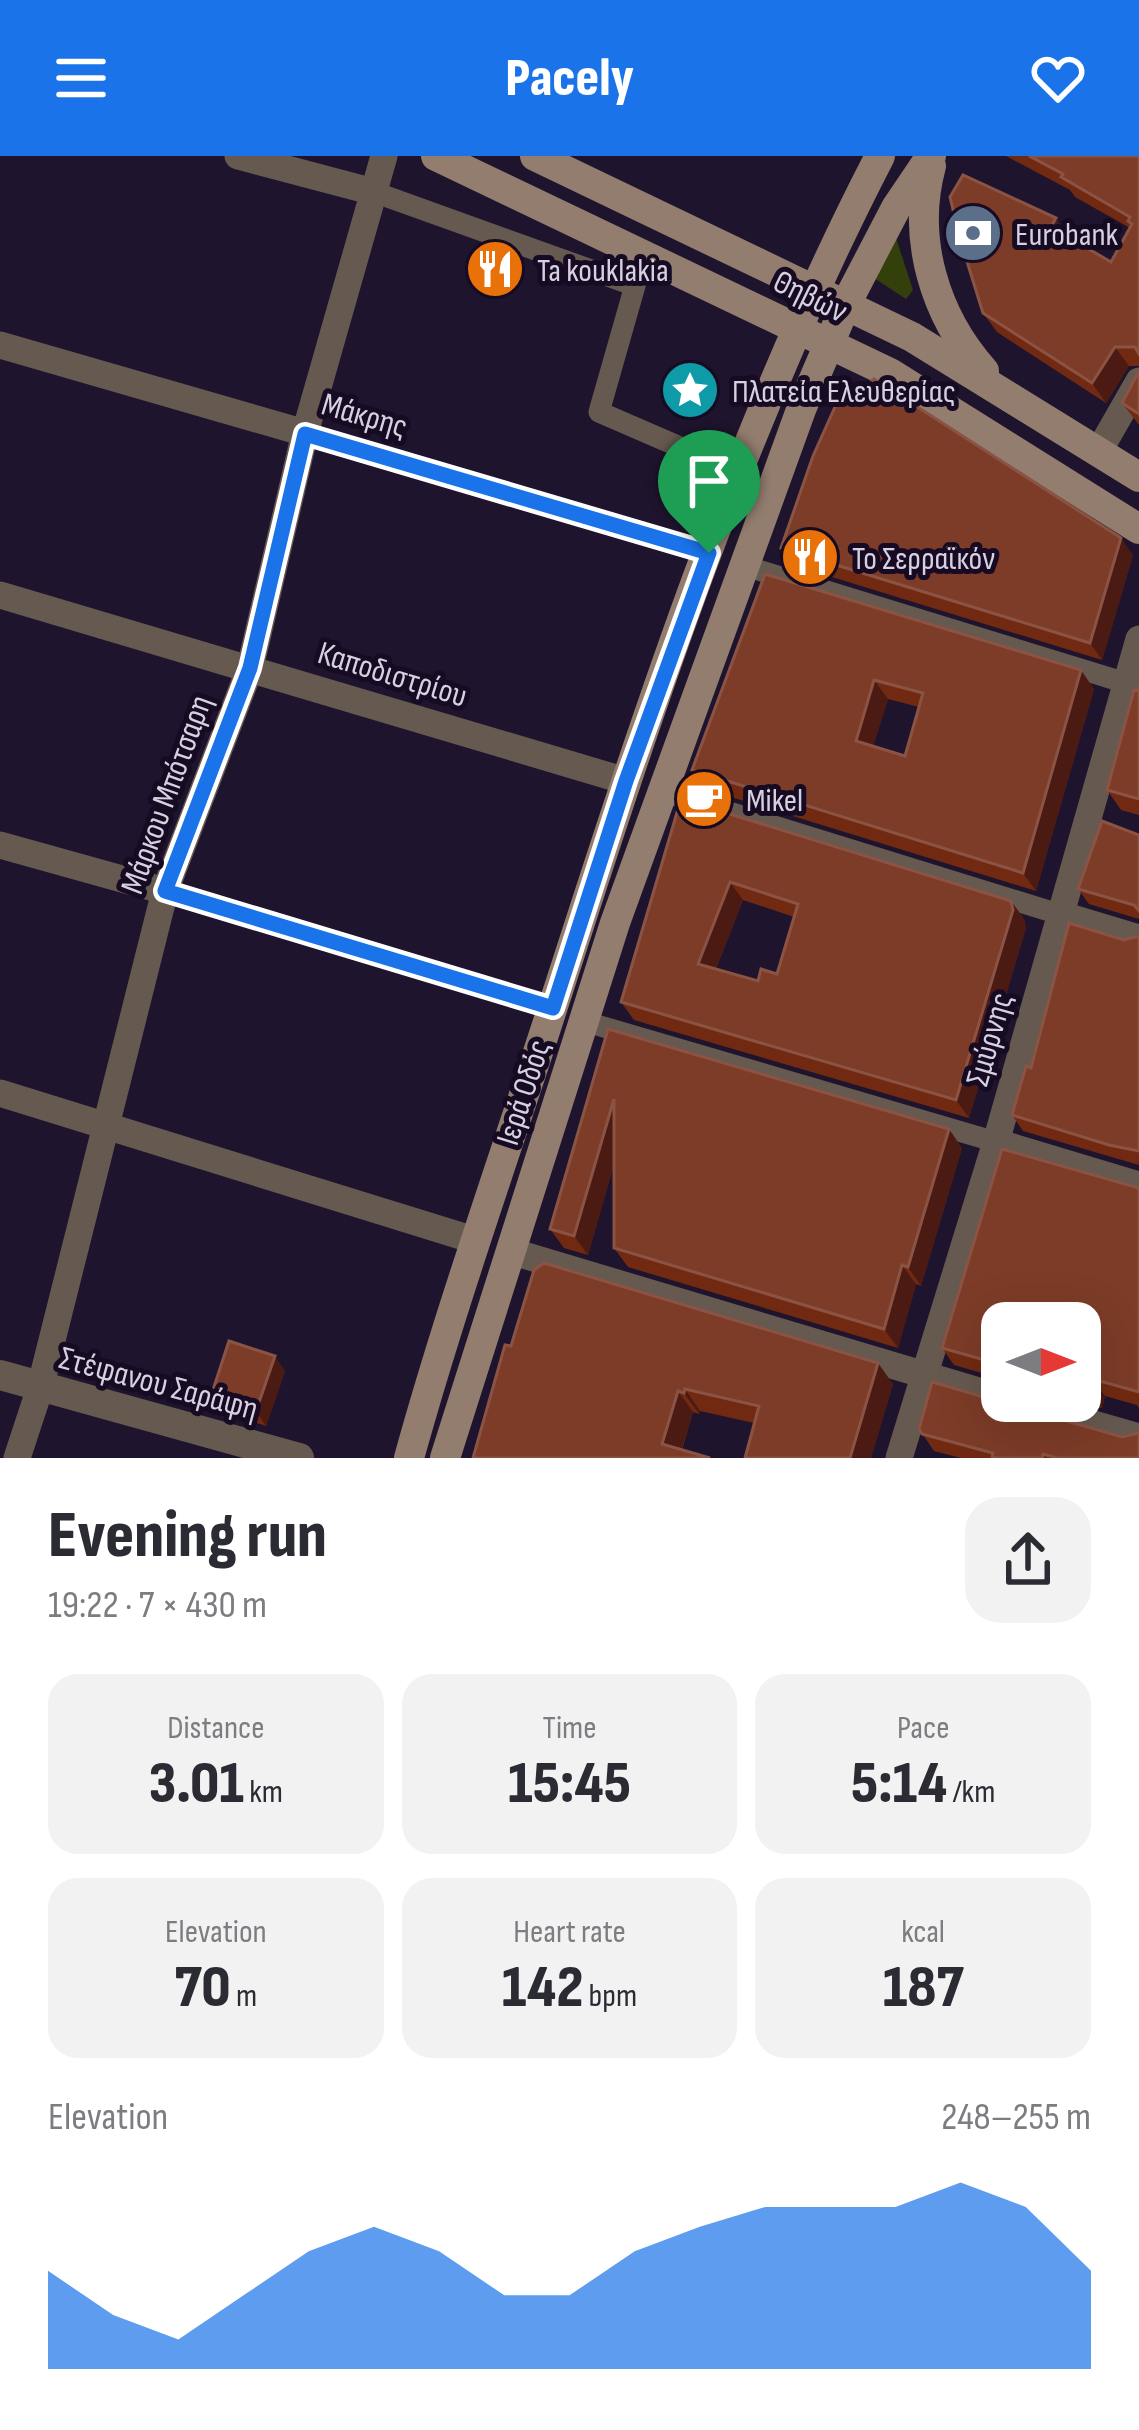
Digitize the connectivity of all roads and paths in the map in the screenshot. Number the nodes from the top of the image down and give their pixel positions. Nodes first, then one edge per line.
1 (238, 156) edge
2 (384, 156) edge
3 (436, 156) edge
4 (535, 156) edge
5 (880, 156) edge
6 (932, 156) edge
7 (374, 192) junction
8 (644, 254) junction
9 (633, 285) junction
10 (814, 287) junction
11 (847, 302) junction
12 (796, 326) junction
13 (830, 344) junction
14 (0, 345) edge
15 (1139, 381) edge
16 (1031, 409) junction
17 (305, 434) junction
18 (1099, 451) junction
19 (740, 473) junction
20 (1139, 477) edge
21 (1139, 529) edge
22 (709, 553) junction
23 (745, 566) junction
24 (0, 595) edge
25 (1139, 638) edge
26 (250, 668) junction
27 (1132, 685) edge
28 (626, 781) junction
29 (661, 791) junction
30 (0, 844) edge
31 (165, 891) junction
32 (1062, 915) junction
33 (1139, 938) edge
34 (553, 1008) junction
35 (583, 1021) junction
36 (0, 1093) edge
37 (109, 1124) junction
38 (996, 1142) junction
39 (1139, 1185) edge
40 (474, 1240) junction
41 (510, 1252) junction
42 (0, 1375) edge
43 (923, 1375) junction
44 (40, 1388) junction
45 (981, 1392) edge
46 (1087, 1422) edge
47 (1139, 1437) edge
48 (16, 1458) edge
49 (299, 1458) edge
50 (410, 1458) edge
51 (445, 1458) edge
52 (899, 1458) edge

1 - 7 street
2 - 7 street, Μάρκου Μπότσαρη
3 - 8 main road, Θηβών
4 - 10 main road, Θηβών
5 - 10 main road, Ιερά Οδός
6 - 11 main road, Ιερά Οδός
6 - 16 main road
7 - 9 street
7 - 17 street, Μάρκου Μπότσαρη
8 - 9 street
8 - 12 main road, Θηβών
9 - 19 street
10 - 11 main road, Θηβών
10 - 12 main road, Ιερά Οδός
11 - 13 main road, Ιερά Οδός
11 - 16 main road, Θηβών
12 - 13 main road, Θηβών
12 - 19 main road, Ιερά Οδός
13 - 21 main road, Θηβών
13 - 23 main road, Ιερά Οδός
14 - 17 street, Μάκρης
15 - 18 street
16 - 18 main road, Θηβών
17 - 22 street, Μάκρης
17 - 26 street, Μάρκου Μπότσαρη
18 - 20 main road, Θηβών
19 - 22 main road, Ιερά Οδός
22 - 28 main road, Ιερά Οδός
23 - 27 street
23 - 29 main road, Ιερά Οδός
24 - 26 street, Καποδιστρίου
25 - 27 street, Σμύρνης
26 - 28 street, Καποδιστρίου
26 - 31 street, Μάρκου Μπότσαρη
27 - 32 street, Σμύρνης
28 - 34 main road, Ιερά Οδός
29 - 32 street
29 - 35 main road, Ιερά Οδός
30 - 31 street
31 - 34 street
31 - 37 street, Μάρκου Μπότσαρη
32 - 33 street
32 - 38 street, Σμύρνης
34 - 40 main road, Ιερά Οδός
35 - 38 street
35 - 41 main road, Ιερά Οδός
36 - 37 street
37 - 40 street
37 - 44 street, Μάρκου Μπότσαρη
38 - 39 street
38 - 43 street, Σμύρνης
40 - 50 main road, Ιερά Οδός
41 - 43 street
41 - 51 main road, Ιερά Οδός
42 - 44 street, Στέφανου Σαράφη
43 - 45 street
43 - 52 street, Σμύρνης
44 - 48 street, Μάρκου Μπότσαρη
44 - 49 street, Στέφανου Σαράφη
46 - 47 street

